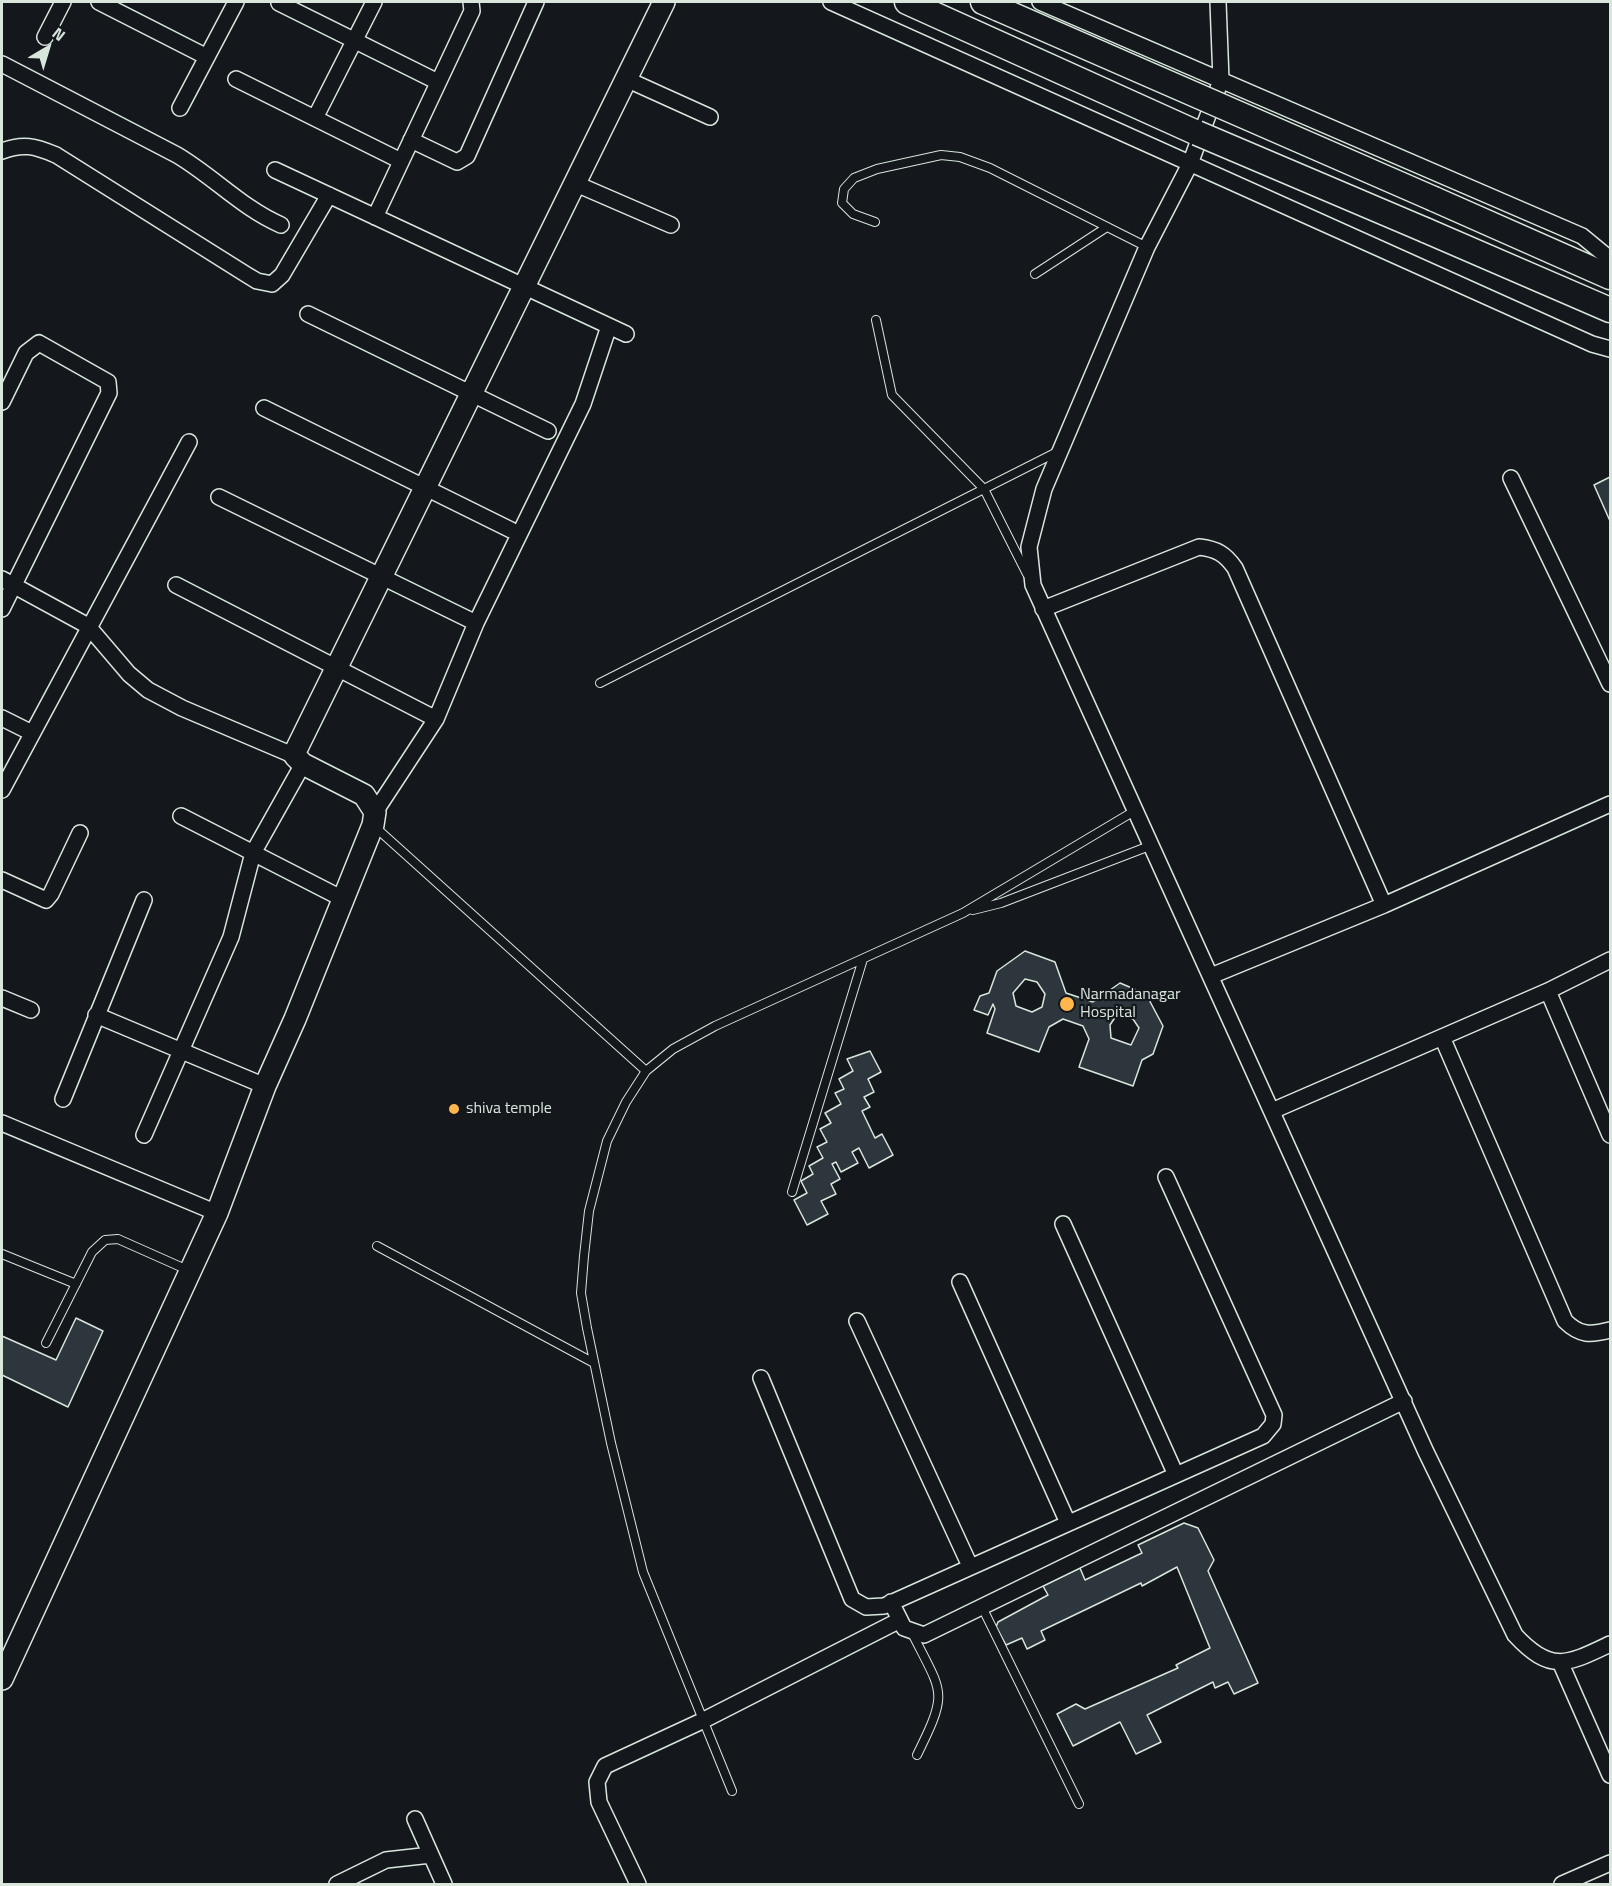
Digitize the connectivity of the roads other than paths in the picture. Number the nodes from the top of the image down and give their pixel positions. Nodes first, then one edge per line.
1 (63, 2) edge
2 (99, 2) edge
3 (236, 2) edge
4 (374, 2) edge
5 (471, 2) edge
6 (536, 2) edge
7 (664, 2) edge
8 (831, 2) edge
9 (907, 2) edge
10 (1040, 2) edge
11 (1218, 2) edge
12 (279, 3) dead end
13 (991, 5) edge
14 (45, 37) dead end
15 (355, 40) junction
16 (207, 57) junction
17 (2, 64) edge
18 (236, 79) dead end
19 (626, 79) junction
20 (1221, 80) junction
21 (438, 82) junction
22 (180, 108) dead end
23 (710, 117) dead end
24 (315, 118) junction
25 (411, 140) junction
26 (2, 151) edge
27 (401, 161) junction
28 (1190, 164) junction
29 (275, 170) dead end
30 (574, 183) junction
31 (329, 195) junction
32 (375, 217) junction
33 (875, 222) dead end
34 (281, 225) dead end
35 (671, 225) dead end
36 (1107, 227) junction
37 (1147, 247) junction
38 (1611, 260) edge
39 (1035, 274) dead end
40 (1611, 277) edge
41 (524, 287) junction
42 (1611, 310) edge
43 (308, 314) dead end
44 (876, 320) dead end
45 (609, 326) junction
46 (626, 334) dead end
47 (1611, 349) edge
48 (470, 394) junction
49 (2, 402) edge
50 (264, 408) dead end
51 (548, 431) dead end
52 (189, 442) dead end
53 (1061, 450) junction
54 (1511, 478) dead end
55 (425, 488) junction
56 (984, 489) junction
57 (219, 497) dead end
58 (511, 530) dead end
59 (381, 576) junction
60 (7, 582) edge
61 (176, 585) dead end
62 (1033, 585) junction
63 (2, 609) edge
64 (1043, 609) junction
65 (476, 623) junction
66 (88, 627) junction
67 (336, 668) junction
68 (600, 683) dead end
69 (1611, 684) edge
70 (2, 718) edge
71 (436, 719) junction
72 (32, 733) junction
73 (299, 760) junction
74 (2, 790) edge
75 (1611, 804) edge
76 (1136, 810) junction
77 (181, 816) dead end
78 (374, 818) junction
79 (80, 833) dead end
80 (1152, 845) junction
81 (253, 853) junction
82 (2, 880) edge
83 (343, 899) junction
84 (144, 900) dead end
85 (1384, 905) junction
86 (963, 913) junction
87 (863, 959) junction
88 (1611, 960) edge
89 (1211, 976) junction
90 (1548, 991) junction
91 (2, 998) edge
92 (31, 1011) dead end
93 (96, 1015) junction
94 (1442, 1037) junction
95 (181, 1049) junction
96 (646, 1071) junction
97 (265, 1086) junction
98 (63, 1099) dead end
99 (1272, 1111) junction
100 (2, 1123) edge
101 (144, 1135) dead end
102 (1611, 1135) edge
103 (1167, 1177) dead end
104 (792, 1192) dead end
105 (217, 1213) junction
106 (1063, 1224) dead end
107 (377, 1246) dead end
108 (2, 1254) edge
109 (190, 1271) junction
110 (960, 1282) dead end
111 (76, 1284) junction
112 (857, 1321) dead end
113 (1611, 1330) edge
114 (46, 1343) dead end
115 (594, 1363) junction
116 (761, 1378) dead end
117 (1404, 1401) junction
118 (1176, 1475) junction
119 (1068, 1523) junction
120 (970, 1566) junction
121 (891, 1602) junction
122 (982, 1607) junction
123 (900, 1620) junction
124 (912, 1633) junction
125 (1611, 1644) edge
126 (1561, 1664) junction
127 (2, 1679) edge
128 (702, 1721) junction
129 (917, 1755) dead end
130 (1611, 1775) edge
131 (732, 1791) dead end
132 (1079, 1804) dead end
133 (415, 1819) dead end
134 (430, 1855) junction
135 (1611, 1863) edge
136 (337, 1884) edge
137 (444, 1884) edge
138 (638, 1884) edge
139 (1562, 1884) edge

1 - 14 street
2 - 16 street
3 - 16 street
4 - 15 street
5 - 21 street
6 - 25 street
7 - 19 main road
8 - 28 street
9 - 42 main road, bridge
10 - 20 street
11 - 20 street
12 - 15 street
13 - 40 main road, bridge
15 - 21 street
15 - 24 street
16 - 22 street
17 - 34 street
18 - 24 street
19 - 23 street
19 - 30 main road
20 - 28 street
20 - 38 street
21 - 25 street
24 - 27 street
25 - 27 street
26 - 31 street
27 - 32 street
28 - 37 street
28 - 47 street
29 - 31 street
30 - 35 street
30 - 41 main road
31 - 32 street
32 - 41 street
33 - 36 lane
36 - 37 lane
36 - 39 lane
37 - 53 street
41 - 45 street
41 - 48 main road
43 - 48 street
44 - 56 lane
45 - 46 street
45 - 65 street
48 - 51 street
48 - 55 main road
49 - 60 street
50 - 55 street
52 - 66 street
53 - 56 lane
53 - 62 street
54 - 69 street
55 - 58 street
55 - 59 main road
56 - 62 lane
56 - 68 lane
57 - 59 street
59 - 65 street
59 - 67 main road
60 - 63 street
60 - 66 street
61 - 67 street
62 - 64 street
64 - 76 street
64 - 85 street
65 - 71 street
66 - 72 street
66 - 73 street
67 - 71 street
67 - 73 main road
70 - 72 street
71 - 78 street
72 - 74 street
73 - 78 main road
73 - 81 street
75 - 85 street
76 - 80 street
76 - 86 lane
77 - 81 street
78 - 83 main road
78 - 96 lane
79 - 82 street
80 - 86 lane
80 - 89 street
81 - 83 street
81 - 95 street
83 - 97 main road
84 - 93 street
85 - 89 street
86 - 87 lane
87 - 96 lane
87 - 104 lane
88 - 90 street
89 - 99 street
90 - 94 street
90 - 102 street
91 - 92 street
93 - 95 street
93 - 98 street
94 - 99 street
94 - 113 street
95 - 97 street
95 - 101 street
96 - 115 lane
97 - 105 main road
99 - 117 street
100 - 105 street
103 - 118 street
105 - 109 main road
106 - 118 street
107 - 115 lane
108 - 111 lane
109 - 111 lane
109 - 127 main road
110 - 119 street
111 - 114 lane
112 - 120 street
115 - 128 lane
116 - 121 street
117 - 122 street
117 - 126 street
118 - 119 street
119 - 120 street
120 - 121 street
121 - 123 street
122 - 124 street
122 - 132 lane
123 - 124 street
123 - 128 street
124 - 129 lane
125 - 126 street
126 - 130 street
128 - 131 lane
128 - 138 street
133 - 134 street
134 - 136 street
134 - 137 street
135 - 139 street

